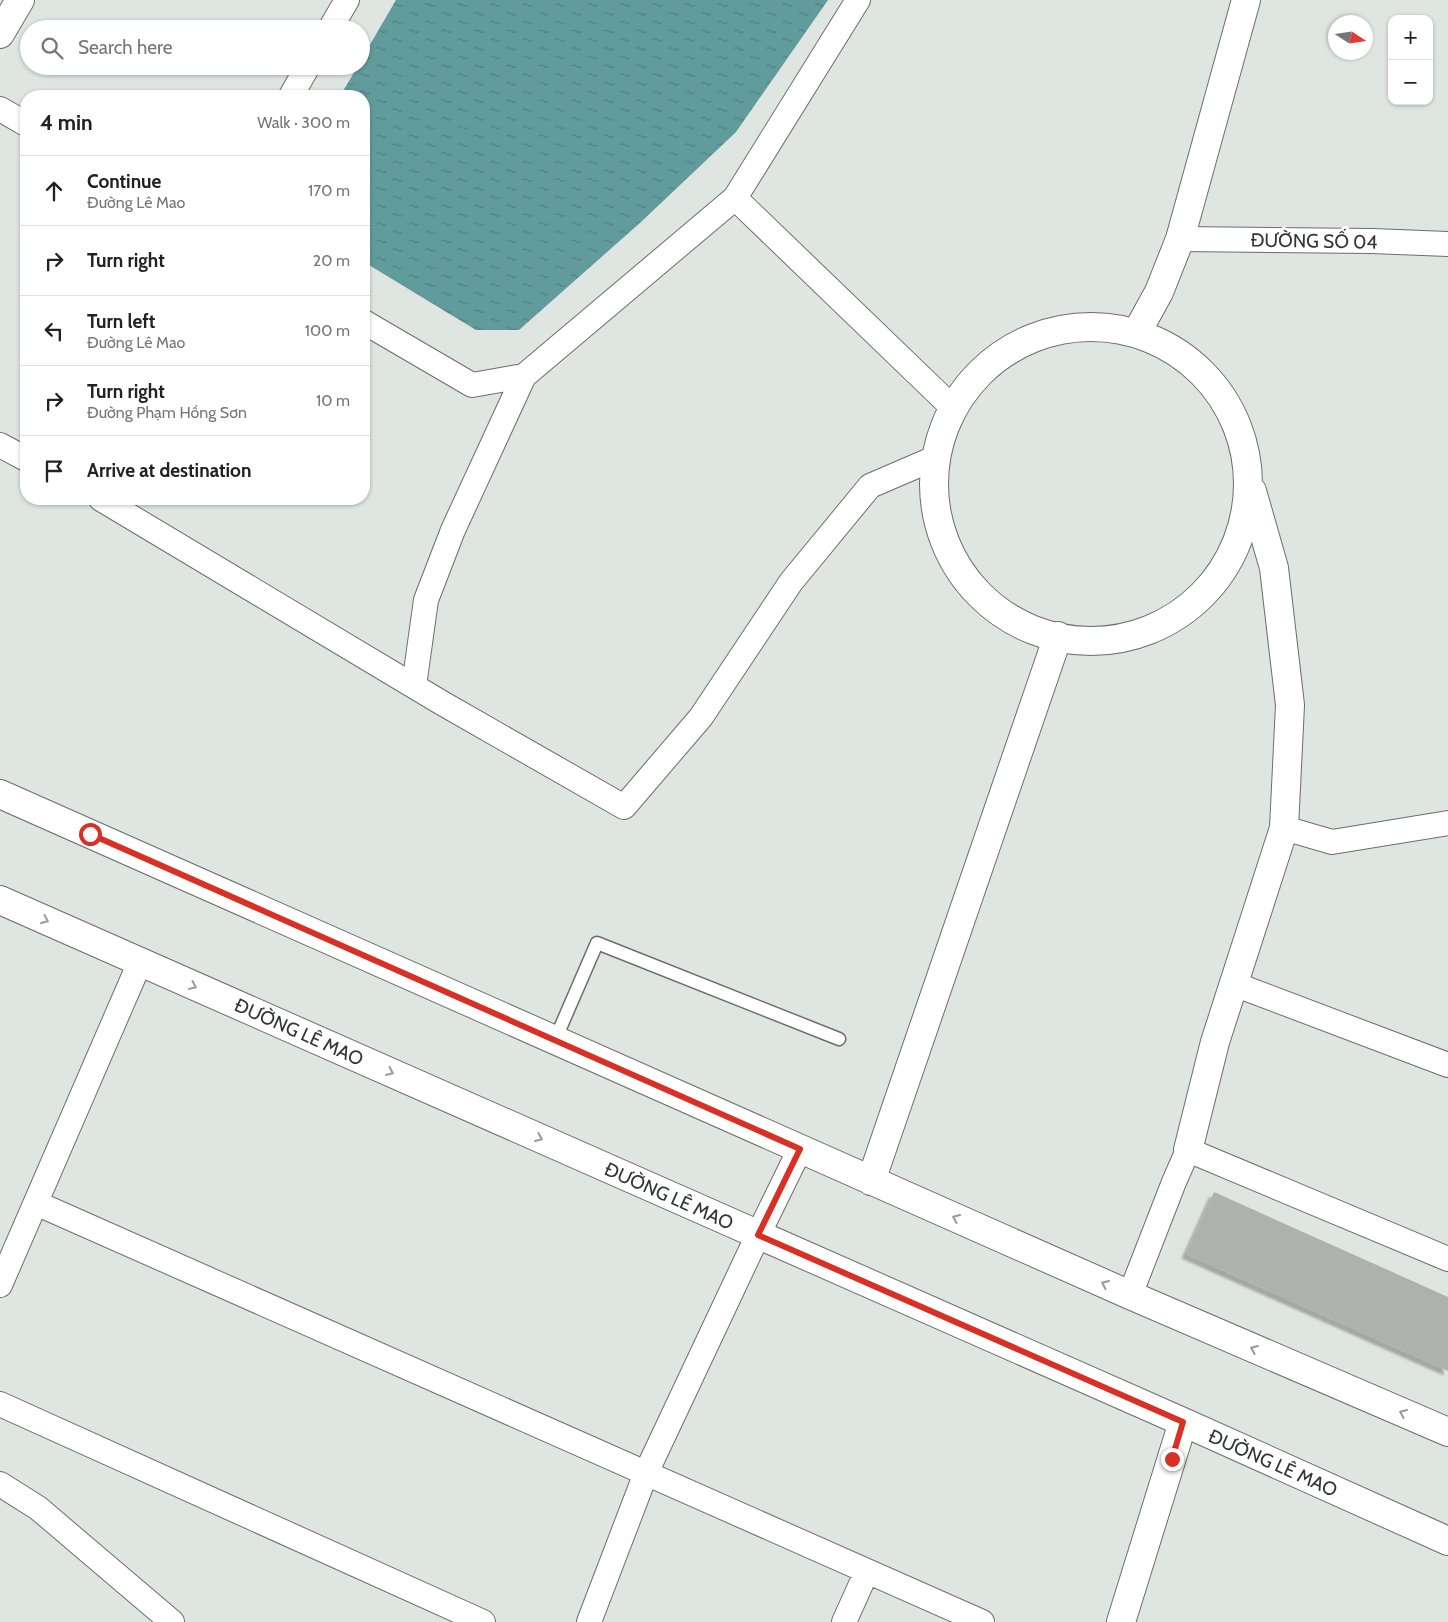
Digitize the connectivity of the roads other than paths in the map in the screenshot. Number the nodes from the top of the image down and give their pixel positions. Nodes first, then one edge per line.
1 (20, 0) edge
2 (347, 0) edge
3 (858, 0) edge
4 (1246, 0) edge
5 (335, 20) edge
6 (0, 34) edge
7 (303, 75) edge
8 (294, 90) edge
9 (0, 109) edge
10 (20, 121) edge
11 (735, 198) junction
12 (1180, 240) junction
13 (1448, 244) edge
14 (370, 325) edge
15 (1137, 332) junction
16 (524, 376) junction
17 (953, 408) junction
18 (0, 445) edge
19 (20, 456) edge
20 (935, 458) junction
21 (1249, 482) junction
22 (111, 505) edge
23 (1058, 636) junction
24 (414, 686) junction
25 (0, 794) edge
26 (1448, 823) edge
27 (1284, 828) junction
28 (0, 900) edge
29 (140, 962) junction
30 (1234, 984) junction
31 (839, 1039) dead end
32 (555, 1040) junction
33 (1448, 1065) edge
34 (800, 1149) junction
35 (1188, 1150) junction
36 (871, 1180) junction
37 (36, 1203) junction
38 (758, 1235) junction
39 (1448, 1260) edge
40 (0, 1285) edge
41 (1130, 1295) junction
42 (0, 1404) edge
43 (1183, 1422) junction
44 (1448, 1432) edge
45 (646, 1474) junction
46 (0, 1484) edge
47 (1448, 1541) edge
48 (867, 1571) junction
49 (172, 1622) edge
50 (483, 1622) edge
51 (589, 1622) edge
52 (844, 1622) edge
53 (982, 1622) edge
54 (1121, 1622) edge

1 - 6 street
2 - 5 street
3 - 11 street
4 - 12 street
7 - 8 street
9 - 10 street
11 - 16 street
11 - 17 street
12 - 13 street, ĐƯỜNG SỐ 04
12 - 15 street
14 - 16 street
15 - 17 street
15 - 21 street
16 - 24 street
17 - 20 street
18 - 19 street
20 - 23 street
20 - 24 street
21 - 23 street
21 - 27 street
22 - 24 street
23 - 36 street
25 - 32 street
26 - 27 street
27 - 30 street
28 -> 29 street, ĐƯỜNG LÊ MAO
29 - 37 street
29 -> 38 street, ĐƯỜNG LÊ MAO
30 - 33 street
30 - 35 street
31 - 32 lane
32 - 34 street
34 - 36 street
34 - 38 street
35 - 39 street
35 - 41 street
41 -> 36 street
37 - 40 street
37 - 45 street
38 - 43 street, ĐƯỜNG LÊ MAO
38 - 45 street
44 -> 41 street
42 - 50 street
43 - 47 street, ĐƯỜNG LÊ MAO
43 - 54 street
45 - 48 street
45 - 51 street
46 - 49 street
48 - 52 street
48 - 53 street

